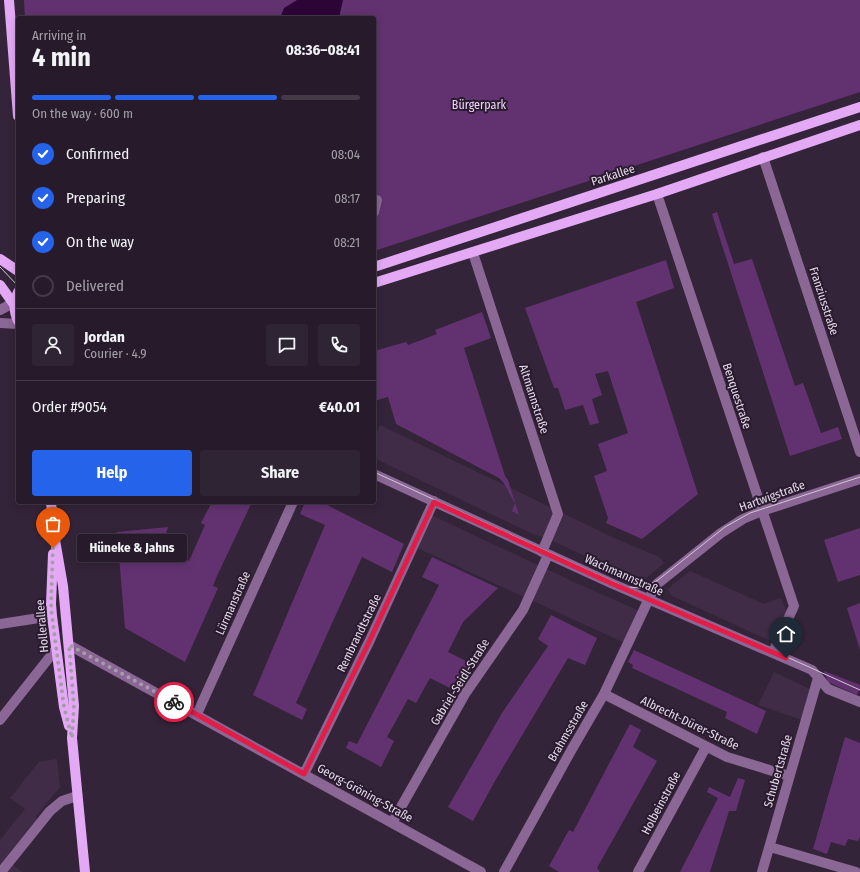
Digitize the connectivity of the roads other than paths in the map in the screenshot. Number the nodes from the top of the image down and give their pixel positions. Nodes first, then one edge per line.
1 (10, 0) edge
2 (16, 87) edge
3 (860, 107) edge
4 (860, 125) edge
5 (763, 157) junction
6 (657, 194) junction
7 (377, 200) dead end
8 (376, 204) edge
9 (472, 253) junction
10 (0, 259) edge
11 (376, 266) edge
12 (16, 270) edge
13 (376, 282) edge
14 (0, 286) edge
15 (16, 298) edge
16 (14, 303) junction
17 (0, 310) edge
18 (16, 317) edge
19 (16, 322) edge
20 (0, 324) edge
21 (860, 452) edge
22 (376, 475) edge
23 (860, 479) edge
24 (434, 502) junction
25 (51, 504) edge
26 (292, 504) edge
27 (762, 511) junction
28 (54, 534) junction
29 (545, 553) junction
30 (649, 600) junction
31 (52, 616) junction
32 (0, 624) edge
33 (69, 645) junction
34 (56, 649) junction
35 (773, 652) junction
36 (818, 678) junction
37 (604, 694) junction
38 (860, 702) edge
39 (197, 714) junction
40 (0, 720) edge
41 (72, 738) junction
42 (706, 747) junction
43 (304, 774) junction
44 (789, 776) junction
45 (76, 796) junction
46 (392, 823) junction
47 (770, 847) junction
48 (469, 869) edge
49 (1, 872) edge
50 (85, 872) edge
51 (481, 872) edge
52 (504, 872) edge
53 (638, 872) edge
54 (762, 872) edge
55 (856, 872) edge

1 - 2 main road
3 - 11 main road, Parkallee
4 - 5 main road
5 - 6 main road
5 - 21 street, Franziusstraße
6 - 9 main road
6 - 27 street, Benquestraße
7 - 8 street
9 - 13 main road
9 - 29 street, Altmannstraße
10 - 12 main road
14 - 16 main road
15 - 16 main road
16 - 17 street
16 - 18 main road
19 - 20 street
22 - 24 street, Wachmannstraße
23 - 27 street, Hartwigstraße
24 - 29 street, Wachmannstraße
24 - 43 street, Rembrandtstraße
25 - 28 main road, Hollerallee
26 - 39 street, Lürmanstraße
27 - 30 street, Hartwigstraße
27 - 35 street, Benquestraße
28 - 31 main road, Hollerallee
28 - 33 main road, Hollerallee
29 - 30 street, Wachmannstraße
29 - 46 street, Gabriel-Seidl-Straße
30 - 35 street, Wachmannstraße
30 - 37 street, Brahmsstraße
31 - 32 street
31 - 34 main road, Hollerallee
33 - 39 street, Georg-Gröning-Straße
33 - 41 main road, Hollerallee
34 - 40 street
34 - 41 main road, Hollerallee
35 - 36 street, Wachmannstraße
36 - 38 street, Wachmannstraße
36 - 44 street, Schubertstraße
37 - 42 street, Albrecht-Dürer-Straße
37 - 52 street, Brahmsstraße
39 - 43 street, Georg-Gröning-Straße
41 - 45 main road, Hollerallee
42 - 44 street, Albrecht-Dürer-Straße
42 - 53 street, Holbeinstraße
43 - 46 street, Georg-Gröning-Straße
44 - 47 street, Schubertstraße
45 - 49 street
45 - 50 main road, Hollerallee
46 - 48 street, Georg-Gröning-Straße
47 - 54 street, Schubertstraße
47 - 55 street
48 - 51 street, Georg-Gröning-Straße

